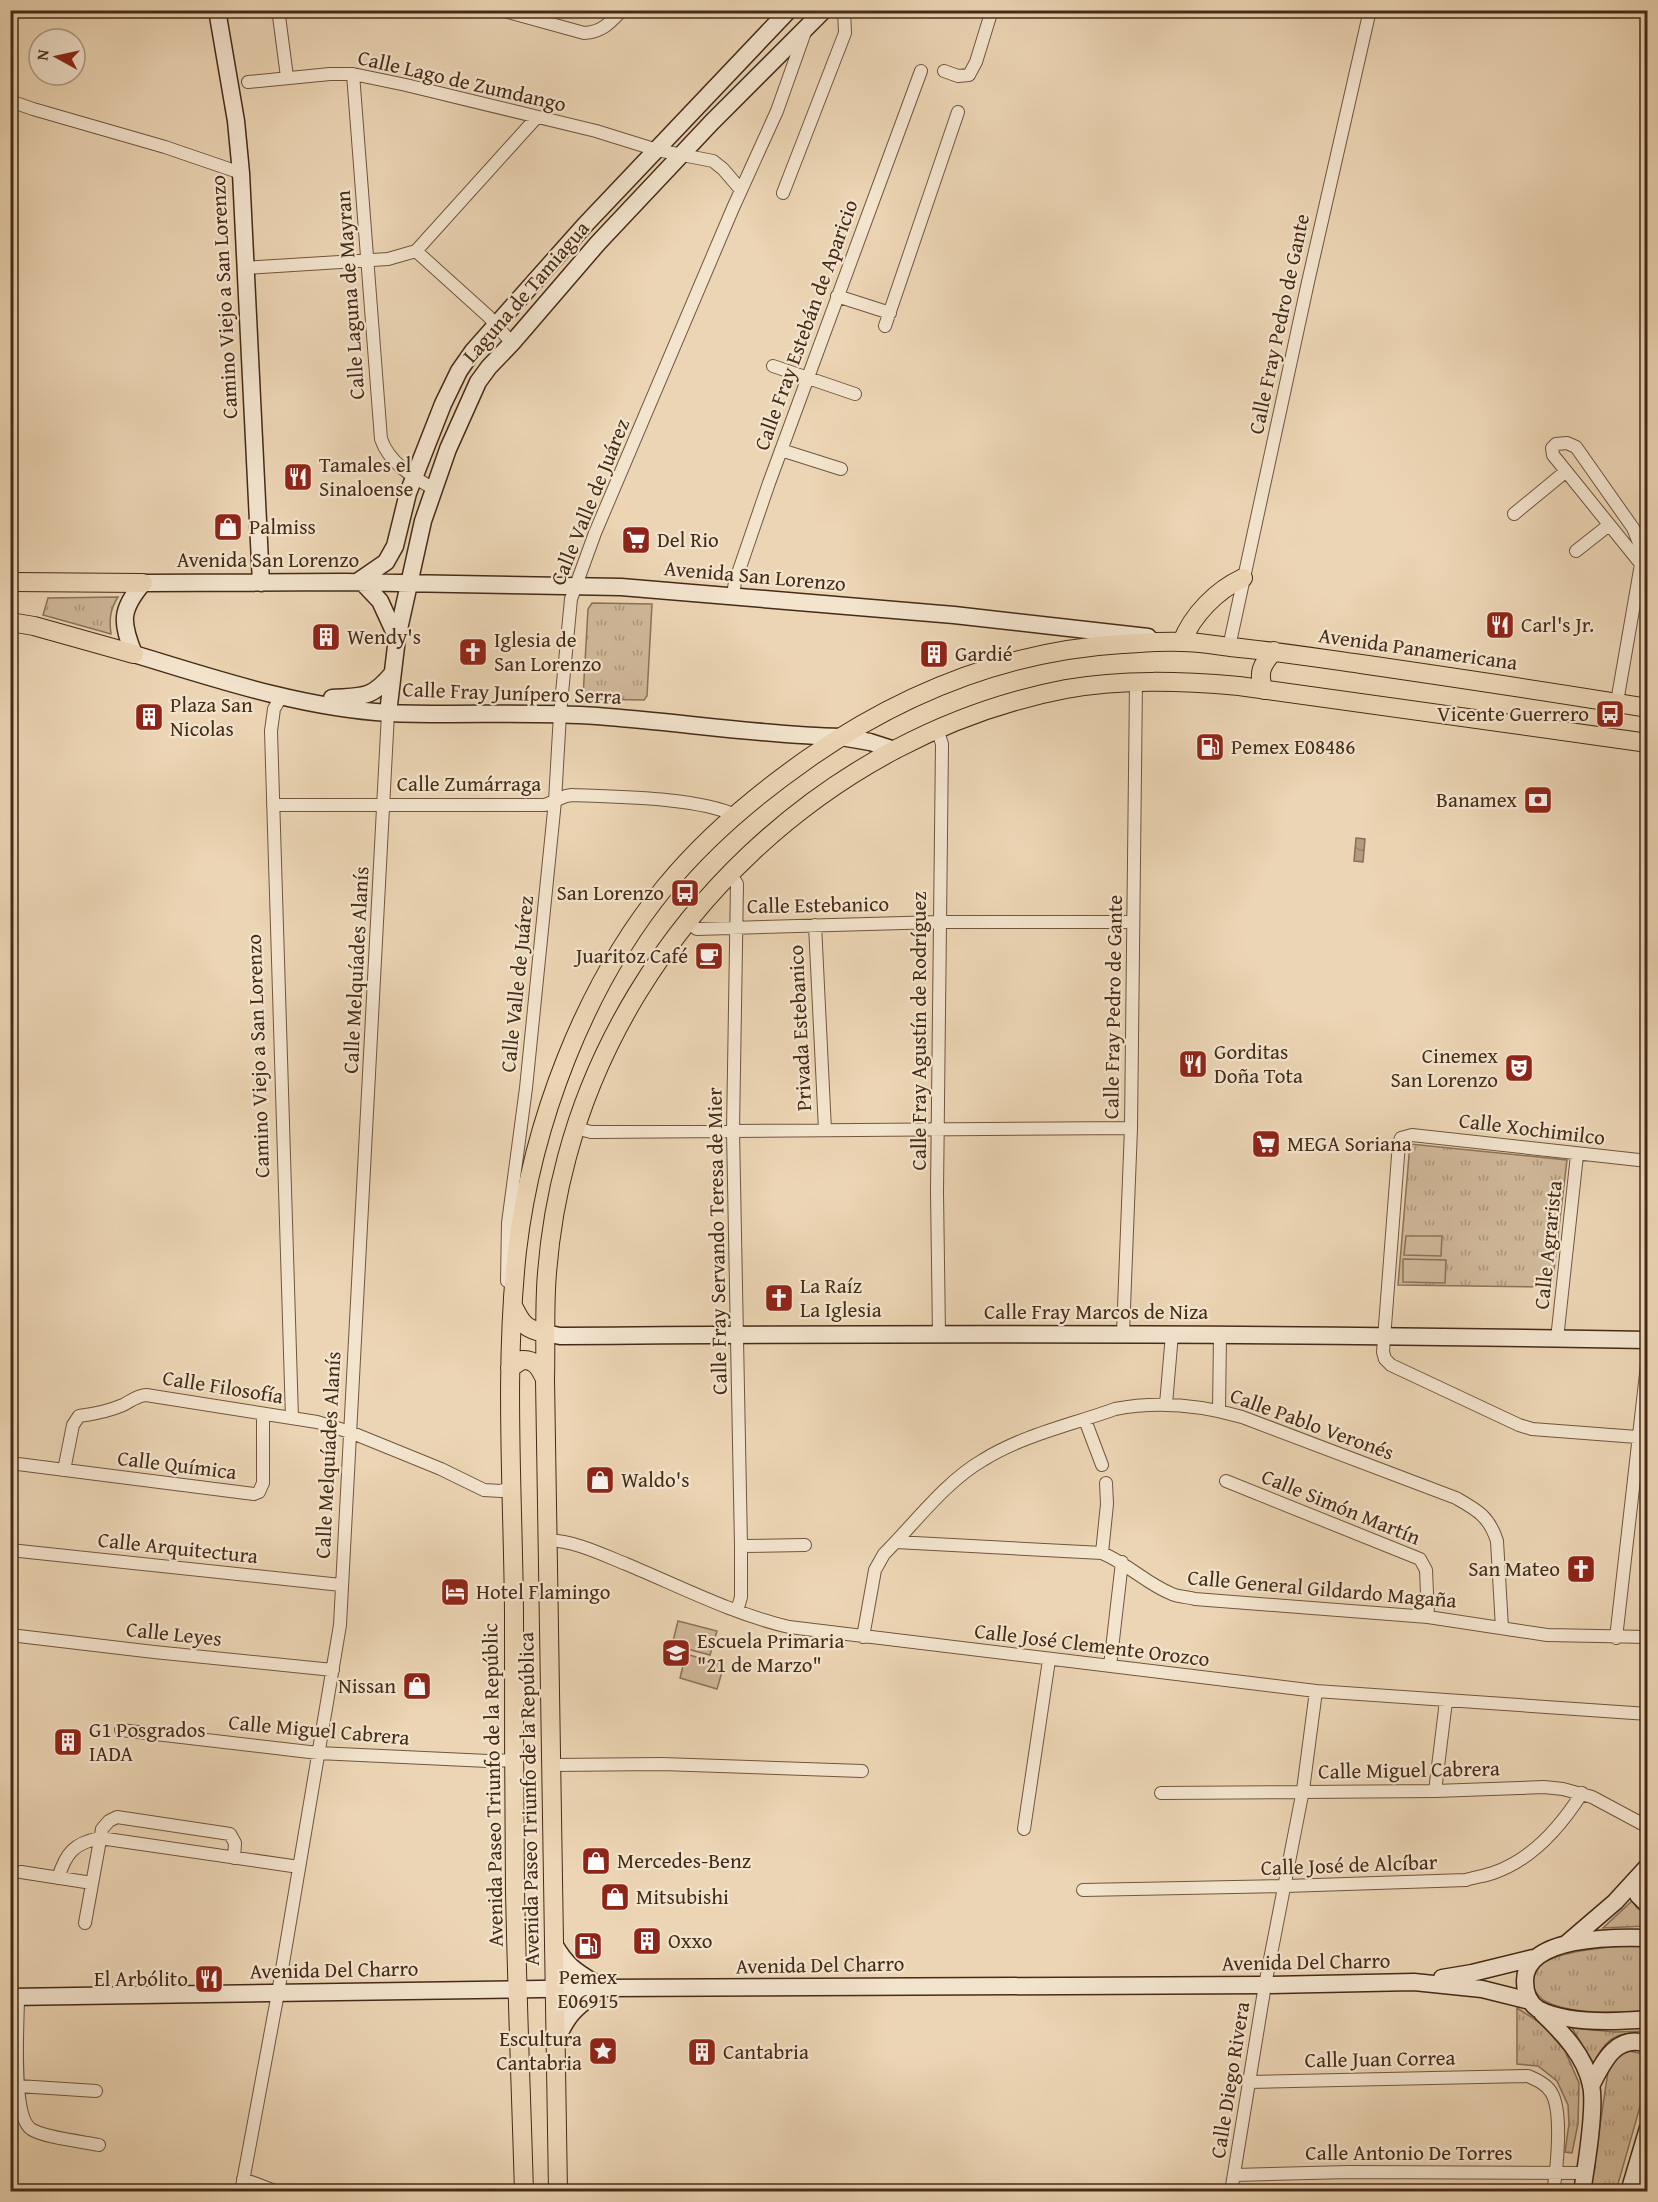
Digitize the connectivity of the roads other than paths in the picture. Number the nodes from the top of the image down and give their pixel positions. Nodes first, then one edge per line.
1 (218, 10) edge
2 (501, 10) edge
3 (622, 10) edge
4 (789, 10) edge
5 (824, 10) edge
6 (844, 10) edge
7 (992, 10) edge
8 (1370, 10) edge
9 (279, 16) dead end
10 (806, 29) junction
11 (921, 71) dead end
12 (944, 71) dead end
13 (353, 74) junction
14 (287, 77) junction
15 (248, 82) dead end
16 (10, 101) edge
17 (958, 111) dead end
18 (537, 117) junction
19 (657, 150) junction
20 (682, 154) junction
21 (241, 173) junction
22 (741, 190) junction
23 (783, 193) dead end
24 (417, 251) junction
25 (368, 261) junction
26 (244, 268) junction
27 (837, 296) junction
28 (496, 324) junction
29 (512, 343) junction
30 (773, 366) dead end
31 (807, 379) junction
32 (855, 394) dead end
33 (781, 450) junction
34 (841, 469) dead end
35 (1565, 472) junction
36 (415, 478) junction
37 (434, 489) junction
38 (1514, 514) dead end
39 (1609, 525) junction
40 (1576, 551) dead end
41 (1641, 564) junction
42 (1243, 578) junction
43 (10, 582) edge
44 (360, 582) junction
45 (143, 583) junction
46 (261, 583) junction
47 (409, 584) junction
48 (574, 586) junction
49 (733, 595) junction
50 (10, 622) edge
51 (397, 638) junction
52 (1182, 642) junction
53 (1229, 646) junction
54 (1274, 651) junction
55 (134, 654) junction
56 (392, 674) junction
57 (1136, 681) junction
58 (1264, 690) junction
59 (282, 695) junction
60 (301, 700) junction
61 (1617, 702) junction
62 (1647, 708) edge
63 (388, 713) junction
64 (560, 714) junction
65 (937, 728) junction
66 (841, 737) junction
67 (1647, 743) edge
68 (894, 750) junction
69 (555, 801) junction
70 (384, 804) junction
71 (273, 805) junction
72 (735, 815) junction
73 (730, 873) junction
74 (686, 922) junction
75 (939, 922) junction
76 (1133, 922) junction
77 (815, 925) junction
78 (736, 927) junction
79 (576, 1128) junction
80 (1131, 1128) junction
81 (825, 1130) junction
82 (937, 1130) junction
83 (733, 1131) junction
84 (1577, 1155) junction
85 (1647, 1161) edge
86 (513, 1305) junction
87 (1123, 1333) junction
88 (545, 1334) junction
89 (939, 1334) junction
90 (1172, 1334) junction
91 (1220, 1335) junction
92 (738, 1336) junction
93 (1385, 1336) junction
94 (1557, 1339) junction
95 (1647, 1340) edge
96 (1647, 1356) edge
97 (510, 1368) junction
98 (545, 1379) junction
99 (1166, 1404) junction
100 (1219, 1411) junction
101 (263, 1413) junction
102 (292, 1418) junction
103 (1085, 1420) junction
104 (350, 1432) junction
105 (1637, 1437) junction
106 (10, 1463) edge
107 (1102, 1465) dead end
108 (64, 1470) junction
109 (1226, 1481) dead end
110 (1106, 1483) dead end
111 (512, 1487) junction
112 (548, 1540) junction
113 (896, 1542) junction
114 (805, 1545) dead end
115 (741, 1546) junction
116 (10, 1550) edge
117 (1102, 1553) junction
118 (1122, 1562) junction
119 (341, 1585) junction
120 (737, 1611) junction
121 (1428, 1617) junction
122 (1502, 1628) junction
123 (10, 1635) edge
124 (863, 1637) junction
125 (1647, 1637) edge
126 (1616, 1638) junction
127 (1049, 1660) junction
128 (1110, 1666) junction
129 (333, 1670) junction
130 (1316, 1690) junction
131 (1446, 1701) junction
132 (1647, 1714) edge
133 (122, 1730) dead end
134 (318, 1753) junction
135 (514, 1761) junction
136 (551, 1764) junction
137 (862, 1772) dead end
138 (1303, 1791) junction
139 (1435, 1791) junction
140 (1161, 1793) dead end
141 (1582, 1793) junction
142 (1647, 1827) edge
143 (1024, 1830) dead end
144 (100, 1838) junction
145 (234, 1858) junction
146 (1647, 1866) edge
147 (299, 1867) junction
148 (21, 1872) dead end
149 (58, 1878) junction
150 (92, 1883) junction
151 (1634, 1883) junction
152 (1286, 1886) junction
153 (1083, 1890) dead end
154 (1647, 1905) edge
155 (85, 1923) dead end
156 (1647, 1938) edge
157 (554, 1944) junction
158 (1566, 1944) junction
159 (1533, 1958) junction
160 (1414, 1982) junction
161 (1265, 1985) junction
162 (603, 1988) junction
163 (518, 1990) junction
164 (555, 1990) junction
165 (278, 1993) junction
166 (14, 1997) edge
167 (1534, 2005) junction
168 (1647, 2019) edge
169 (556, 2041) junction
170 (1647, 2044) edge
171 (1249, 2082) junction
172 (18, 2086) junction
173 (1591, 2086) junction
174 (96, 2091) dead end
175 (1647, 2128) edge
176 (99, 2145) dead end
177 (1556, 2172) junction
178 (1585, 2173) junction
179 (1234, 2175) junction
180 (242, 2186) edge
181 (278, 2192) edge
182 (524, 2192) edge
183 (558, 2192) edge
184 (1231, 2192) edge
185 (1553, 2192) edge
186 (1582, 2192) edge
187 (1629, 2192) edge

1 - 21 street, Camino Viejo a San Lorenzo
2 - 3 street
4 - 19 street, Laguna de Tamiagua
5 - 10 street, Laguna de Tamiagua
6 - 23 street
7 - 12 street
8 - 42 street, Calle Fray Pedro de Gante
9 - 14 street
10 - 20 street, Laguna de Tamiagua
10 - 22 street, Calle Valle de Juárez
11 - 27 street, Calle Fray Estebán de Aparicio
13 - 14 street, Calle Lago de Zumdango
13 - 18 street, Calle Lago de Zumdango
13 - 25 street, Calle Laguna de Mayran
14 - 15 street, Calle Lago de Zumdango
16 - 21 street
17 - 27 street
18 - 19 street, Calle Lago de Zumdango
18 - 24 street
19 - 20 street, Calle Lago de Zumdango
19 - 28 street, Laguna de Tamiagua
20 - 22 street, Calle Lago de Zumdango
20 - 29 street, Laguna de Tamiagua
21 - 26 street, Camino Viejo a San Lorenzo
22 - 48 street, Calle Valle de Juárez
24 - 25 street
24 - 28 street
25 - 26 street
25 - 36 street, Calle Laguna de Mayran
26 - 46 street, Camino Viejo a San Lorenzo
27 - 31 street, Calle Fray Estebán de Aparicio
28 - 29 street
28 - 36 street, Laguna de Tamiagua
29 - 37 street, Laguna de Tamiagua
30 - 31 street
31 - 32 street
31 - 33 street, Calle Fray Estebán de Aparicio
33 - 34 street
33 - 49 street, Calle Fray Estebán de Aparicio
35 - 38 street
35 - 39 street
35 - 41 street
36 - 37 street, Calle Laguna de Mayran
36 - 44 street, Laguna de Tamiagua
37 - 47 street, Laguna de Tamiagua
39 - 40 street
39 - 41 street
41 - 61 street
42 - 52 main road
42 - 53 street, Calle Fray Pedro de Gante
43 - 45 main road
44 - 46 street, Avenida San Lorenzo
44 - 47 street, Avenida San Lorenzo
44 - 51 street
45 - 46 street, Avenida San Lorenzo
45 - 55 street
47 - 48 street, Avenida San Lorenzo
47 - 51 street, Laguna de Tamiagua
48 - 49 street, Avenida San Lorenzo
48 - 64 street, Calle Valle de Juárez
49 - 52 street, Avenida San Lorenzo
50 - 55 main road
51 - 56 street, Laguna de Tamiagua
52 - 53 main road, Avenida Panamericana
52 - 66 main road, Avenida Paseo Triunfo de la Repúblic
53 - 54 main road, Avenida Panamericana
54 - 58 main road
54 - 61 main road, Avenida Panamericana
55 - 59 street, Calle Fray Junípero Serra
56 - 60 street
56 - 63 street, Laguna de Tamiagua
57 - 58 main road, Avenida Paseo Triunfo de la República
57 - 65 main road, Avenida Paseo Triunfo de la República
57 - 76 street, Calle Fray Pedro de Gante
58 - 67 main road
59 - 60 street, Calle Fray Junípero Serra
59 - 71 street, Camino Viejo a San Lorenzo
60 - 63 street, Calle Fray Junípero Serra
61 - 62 main road, Avenida Panamericana
63 - 64 street, Calle Fray Junípero Serra
63 - 70 street, Calle Melquíades Alanís
64 - 66 street, Calle Fray Junípero Serra
64 - 69 street, Calle Valle de Juárez
65 - 68 main road, Avenida Paseo Triunfo de la República
65 - 75 street, Calle Fray Agustín de Rodríguez
66 - 68 street, Calle Fray Junípero Serra
66 - 72 main road, Avenida Paseo Triunfo de la Repúblic
68 - 73 main road, Avenida Paseo Triunfo de la República
69 - 70 street, Calle Zumárraga
69 - 72 street, Calle Zumárraga
69 - 86 street, Calle Valle de Juárez
70 - 71 street, Calle Zumárraga
70 - 104 street, Calle Melquíades Alanís
71 - 102 street, Camino Viejo a San Lorenzo
72 - 86 main road, Avenida Paseo Triunfo de la Repúblic
73 - 74 main road, Avenida Paseo Triunfo de la República
73 - 78 street, Calle Fray Servando Teresa de Mier
74 - 78 street, Calle Estebanico
74 - 79 main road, Avenida Paseo Triunfo de la República
75 - 76 street, Calle Estebanico
75 - 77 street, Calle Estebanico
75 - 82 street, Calle Fray Agustín de Rodríguez
76 - 80 street, Calle Fray Pedro de Gante
77 - 78 street, Calle Estebanico
77 - 81 street, Privada Estebanico
78 - 83 street, Calle Fray Servando Teresa de Mier
79 - 83 street
79 - 88 main road, Avenida Paseo Triunfo de la República
80 - 82 street
80 - 87 street, Calle Fray Pedro de Gante
81 - 82 street
81 - 83 street
82 - 89 street, Calle Fray Agustín de Rodríguez
83 - 92 street, Calle Fray Servando Teresa de Mier
84 - 85 street, Calle Xochimilco
84 - 93 street, Calle Xochimilco
84 - 94 street, Calle Agrarista
86 - 88 main road
86 - 97 main road, Avenida Paseo Triunfo de la Repúblic
87 - 89 street, Calle Fray Marcos de Niza
87 - 90 street, Calle Fray Marcos de Niza
88 - 92 street, Calle Fray Marcos de Niza
88 - 98 main road, Avenida Paseo Triunfo de la República
89 - 92 street, Calle Fray Marcos de Niza
90 - 91 street, Calle Fray Marcos de Niza
90 - 99 street
91 - 93 street, Calle Fray Marcos de Niza
91 - 100 street
92 - 115 street, Calle Fray Servando Teresa de Mier
93 - 94 street, Calle Fray Marcos de Niza
93 - 105 street
94 - 95 street, Calle Fray Marcos de Niza
96 - 105 street
97 - 98 main road
97 - 111 main road, Avenida Paseo Triunfo de la Repúblic
98 - 112 main road, Avenida Paseo Triunfo de la República
99 - 100 street, Calle Pablo Veronés
99 - 103 street, Calle Pablo Veronés
100 - 122 street, Calle Pablo Veronés
101 - 102 street, Calle Filosofía
101 - 108 street, Calle Filosofía
101 - 108 street, Calle Química
102 - 104 street, Calle Filosofía
103 - 107 street
103 - 113 street, Calle Pablo Veronés
104 - 111 street
104 - 119 street, Calle Melquíades Alanís
105 - 126 street
106 - 108 street, Calle Química
109 - 121 street, Calle Simón Martín
110 - 117 street
111 - 135 main road, Avenida Paseo Triunfo de la Repúblic
112 - 120 street, Calle José Clemente Orozco
112 - 136 main road, Avenida Paseo Triunfo de la República
113 - 117 street, Calle General Gildardo Magaña
113 - 124 street, Calle Pablo Veronés
114 - 115 street
115 - 120 street, Calle Fray Servando Teresa de Mier
116 - 119 street, Calle Arquitectura
117 - 118 street, Calle General Gildardo Magaña
118 - 121 street, Calle General Gildardo Magaña
118 - 128 street
119 - 129 street, Calle Melquíades Alanís
120 - 124 street, Calle José Clemente Orozco
121 - 122 street, Calle General Gildardo Magaña
122 - 126 street, Calle General Gildardo Magaña
123 - 129 street, Calle Leyes
124 - 127 street, Calle José Clemente Orozco
125 - 126 street, Calle General Gildardo Magaña
127 - 128 street, Calle José Clemente Orozco
127 - 143 street
128 - 130 street, Calle José Clemente Orozco
129 - 134 street, Calle Melquíades Alanís
130 - 131 street, Calle José Clemente Orozco
130 - 138 street, Calle Diego Rivera
131 - 132 street, Calle José Clemente Orozco
131 - 139 street
133 - 134 street, Calle Miguel Cabrera
134 - 135 street, Calle Miguel Cabrera
134 - 147 street, Calle Melquíades Alanís
135 - 163 main road, Avenida Paseo Triunfo de la Repúblic
136 - 137 street
136 - 157 main road, Avenida Paseo Triunfo de la República
138 - 139 street, Calle Miguel Cabrera
138 - 140 street, Calle Miguel Cabrera
138 - 152 street, Calle Diego Rivera
139 - 141 street, Calle Miguel Cabrera
141 - 142 street, Calle Miguel Cabrera
141 - 152 street, Calle José de Alcíbar
144 - 145 street
144 - 145 street
144 - 149 street
144 - 150 street
145 - 147 street
146 - 151 street
147 - 165 street, Calle Melquíades Alanís
148 - 149 street
149 - 150 street
150 - 155 street
151 - 154 street
151 - 158 street
152 - 153 street, Calle José de Alcíbar
152 - 161 street, Calle Diego Rivera
156 - 158 street
157 - 162 street
157 - 164 main road, Avenida Paseo Triunfo de la República
158 - 159 street, Avenida Del Charro
159 - 160 street, Avenida Del Charro
159 - 167 street
160 - 161 street, Avenida Del Charro
160 - 167 street, Avenida Del Charro
161 - 162 street, Avenida Del Charro
161 - 171 street, Calle Diego Rivera
162 - 164 street, Avenida Del Charro
162 - 169 street
163 - 164 street, Avenida Del Charro
163 - 165 street, Avenida Del Charro
163 - 182 main road, Avenida Paseo Triunfo de la Repúblic
164 - 169 main road, Avenida Paseo Triunfo de la República
165 - 166 street, Avenida Del Charro
165 - 180 street, Calle Melquíades Alanís
166 - 172 street
167 - 168 street, Avenida Del Charro
167 - 173 street
169 - 183 main road, Avenida Paseo Triunfo de la República
170 - 173 street
171 - 177 street, Calle Juan Correa
171 - 179 street, Calle Diego Rivera
172 - 174 street
172 - 176 street
173 - 178 street
175 - 187 street
177 - 178 street, Calle Antonio De Torres
177 - 179 street, Calle Antonio De Torres
177 - 185 street, Calle Juan Correa
178 - 186 street
179 - 184 street, Calle Diego Rivera
180 - 181 street

